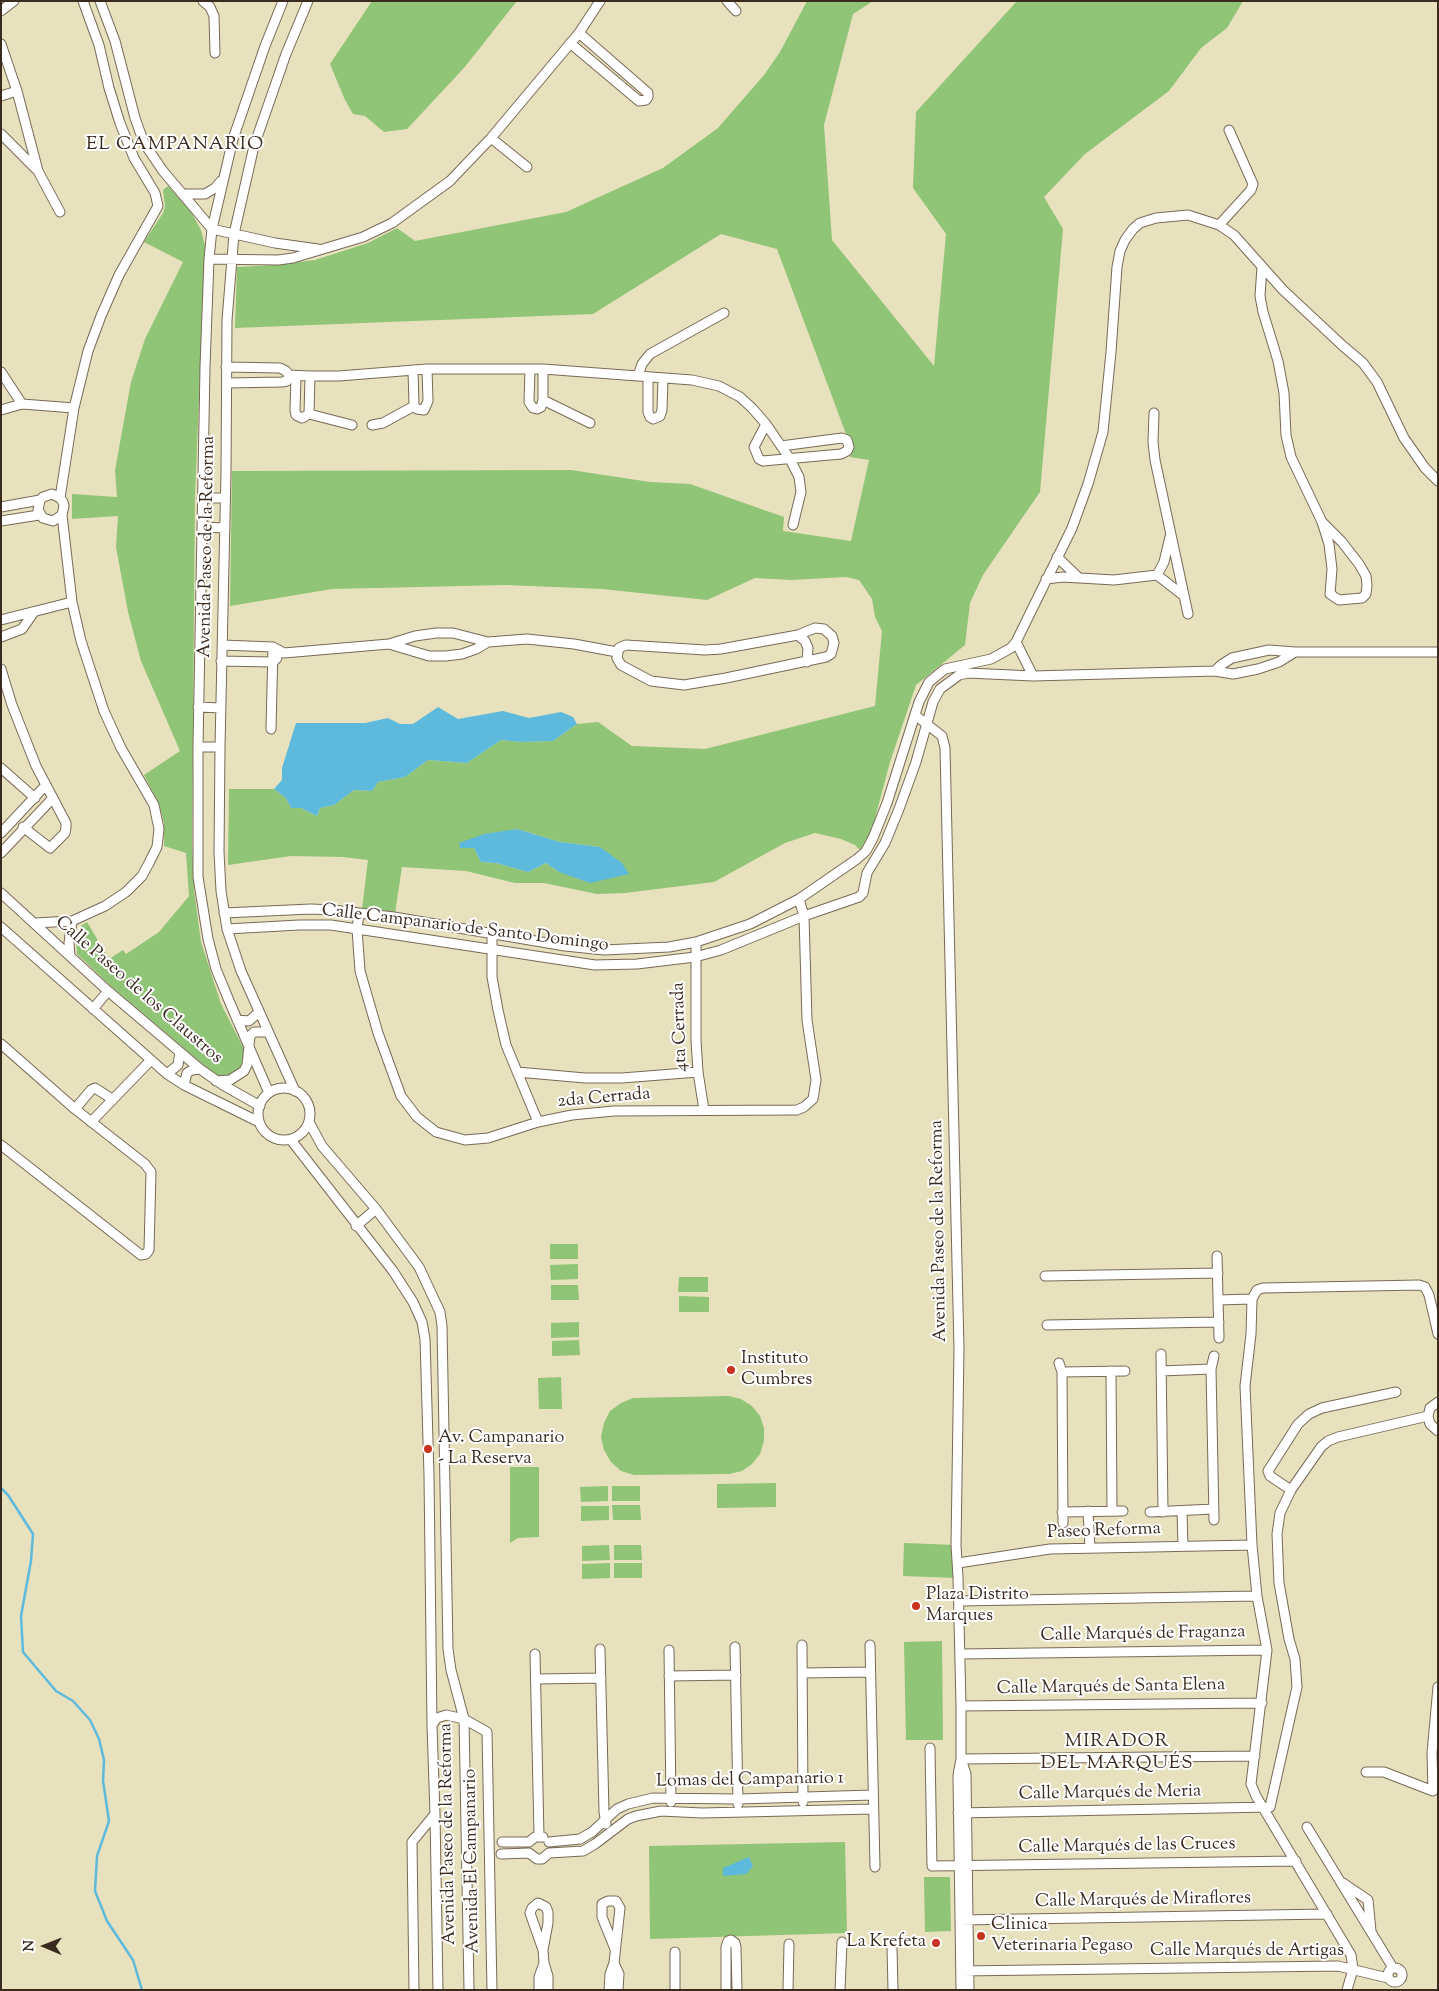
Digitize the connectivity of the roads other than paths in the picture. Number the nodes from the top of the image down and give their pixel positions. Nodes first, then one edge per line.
1 (14, 1) edge
2 (83, 1) edge
3 (100, 1) edge
4 (203, 1) edge
5 (284, 1) edge
6 (308, 1) edge
7 (600, 1) edge
8 (1, 11) edge
9 (578, 33) junction
10 (570, 43) junction
11 (1, 44) edge
12 (215, 53) dead end
13 (17, 91) junction
14 (1, 96) edge
15 (1229, 130) dead end
16 (1, 134) edge
17 (491, 138) junction
18 (527, 167) dead end
19 (38, 171) junction
20 (223, 179) junction
21 (182, 194) junction
22 (60, 212) dead end
23 (1219, 225) junction
24 (212, 229) junction
25 (234, 234) junction
26 (320, 249) junction
27 (209, 259) junction
28 (232, 261) junction
29 (1262, 267) junction
30 (724, 313) dead end
31 (226, 367) junction
32 (427, 369) junction
33 (530, 369) junction
34 (544, 369) junction
35 (413, 370) junction
36 (1, 372) edge
37 (292, 375) junction
38 (310, 376) junction
39 (638, 376) junction
40 (648, 377) junction
41 (662, 378) junction
42 (227, 383) junction
43 (543, 400) junction
44 (22, 404) junction
45 (414, 406) junction
46 (74, 408) junction
47 (1, 410) edge
48 (1154, 413) dead end
49 (308, 414) junction
50 (590, 423) dead end
51 (766, 424) junction
52 (372, 425) dead end
53 (352, 426) dead end
54 (781, 446) junction
55 (790, 459) junction
56 (1438, 481) edge
57 (60, 498) junction
58 (202, 498) junction
59 (226, 498) junction
60 (40, 500) junction
61 (1, 507) edge
62 (39, 514) junction
63 (62, 515) junction
64 (1, 521) edge
65 (1322, 522) junction
66 (793, 525) dead end
67 (202, 527) junction
68 (225, 528) junction
69 (1170, 533) junction
70 (1057, 557) junction
71 (1158, 575) junction
72 (1078, 577) junction
73 (1046, 579) junction
74 (1184, 596) junction
75 (72, 602) junction
76 (34, 612) junction
77 (1188, 614) dead end
78 (1, 620) edge
79 (798, 635) junction
80 (1, 637) edge
81 (488, 642) junction
82 (1016, 642) junction
83 (389, 644) junction
84 (222, 645) junction
85 (273, 647) junction
86 (617, 652) junction
87 (1295, 652) junction
88 (1438, 652) edge
89 (284, 653) junction
90 (222, 661) junction
91 (273, 662) junction
92 (807, 662) junction
93 (1, 669) edge
94 (1215, 671) junction
95 (1032, 676) junction
96 (198, 707) junction
97 (221, 708) junction
98 (915, 715) junction
99 (927, 724) junction
100 (271, 729) dead end
101 (198, 747) junction
102 (220, 747) junction
103 (1, 768) edge
104 (46, 785) junction
105 (35, 798) junction
106 (53, 798) junction
107 (887, 803) junction
108 (899, 809) junction
109 (23, 828) junction
110 (1, 833) edge
111 (1, 853) edge
112 (857, 860) junction
113 (867, 873) junction
114 (1, 892) edge
115 (799, 899) junction
116 (359, 913) junction
117 (224, 914) junction
118 (804, 916) junction
119 (72, 921) junction
120 (35, 923) junction
121 (1, 927) edge
122 (228, 929) junction
123 (358, 929) junction
124 (492, 933) junction
125 (696, 942) junction
126 (491, 950) junction
127 (70, 956) junction
128 (695, 957) junction
129 (108, 991) junction
130 (93, 1009) junction
131 (259, 1012) junction
132 (238, 1020) junction
133 (268, 1032) junction
134 (1, 1044) edge
135 (248, 1044) junction
136 (180, 1052) junction
137 (150, 1061) junction
138 (200, 1069) junction
139 (517, 1072) junction
140 (698, 1072) junction
141 (167, 1074) junction
142 (216, 1081) junction
143 (184, 1085) junction
144 (296, 1091) junction
145 (269, 1093) junction
146 (112, 1099) junction
147 (260, 1106) junction
148 (75, 1109) junction
149 (704, 1110) junction
150 (91, 1122) junction
151 (259, 1122) junction
152 (309, 1122) junction
153 (538, 1122) junction
154 (291, 1140) junction
155 (1, 1145) edge
156 (376, 1209) junction
157 (356, 1226) junction
158 (1218, 1256) dead end
159 (1218, 1273) junction
160 (1045, 1276) dead end
161 (1252, 1299) junction
162 (1218, 1300) junction
163 (1218, 1322) junction
164 (1047, 1325) dead end
165 (1438, 1334) edge
166 (1219, 1338) dead end
167 (1160, 1354) dead end
168 (1214, 1356) dead end
169 (1211, 1370) junction
170 (1111, 1371) junction
171 (1125, 1371) dead end
172 (1162, 1371) junction
173 (1396, 1392) dead end
174 (1438, 1402) edge
175 (1428, 1416) junction
176 (428, 1422) junction
177 (443, 1422) junction
178 (1438, 1431) edge
179 (1291, 1490) junction
180 (1214, 1509) junction
181 (1112, 1510) junction
182 (1088, 1511) junction
183 (1123, 1511) dead end
184 (1182, 1511) junction
185 (1062, 1512) junction
186 (1150, 1512) dead end
187 (1163, 1512) junction
188 (1214, 1520) dead end
189 (1063, 1523) dead end
190 (1252, 1545) junction
191 (1183, 1546) junction
192 (1090, 1548) junction
193 (958, 1563) junction
194 (1257, 1596) junction
195 (959, 1601) junction
196 (802, 1645) dead end
197 (870, 1645) dead end
198 (735, 1647) dead end
199 (600, 1649) dead end
200 (669, 1650) dead end
201 (1267, 1650) junction
202 (536, 1654) dead end
203 (960, 1654) junction
204 (870, 1672) junction
205 (803, 1673) junction
206 (736, 1675) junction
207 (669, 1676) junction
208 (601, 1678) junction
209 (536, 1679) junction
210 (1438, 1689) edge
211 (1262, 1703) junction
212 (961, 1706) junction
213 (464, 1719) junction
214 (432, 1725) junction
215 (930, 1748) dead end
216 (1254, 1756) junction
217 (961, 1759) junction
218 (1366, 1772) dead end
219 (873, 1795) junction
220 (671, 1797) junction
221 (803, 1797) junction
222 (738, 1799) junction
223 (1262, 1808) junction
224 (873, 1809) junction
225 (670, 1810) junction
226 (803, 1810) junction
227 (738, 1813) junction
228 (962, 1813) junction
229 (435, 1814) junction
230 (604, 1820) junction
231 (1307, 1827) dead end
232 (490, 1831) junction
233 (609, 1833) junction
234 (539, 1836) junction
235 (502, 1842) junction
236 (529, 1842) junction
237 (549, 1842) junction
238 (529, 1853) junction
239 (501, 1854) junction
240 (549, 1854) junction
241 (1296, 1861) junction
242 (490, 1864) junction
243 (963, 1865) junction
244 (875, 1867) dead end
245 (1340, 1881) junction
246 (1327, 1914) junction
247 (964, 1920) junction
248 (548, 1923) junction
249 (533, 1926) junction
250 (1371, 1934) junction
251 (842, 1942) dead end
252 (789, 1944) dead end
253 (892, 1947) dead end
254 (615, 1949) junction
255 (543, 1950) junction
256 (675, 1952) dead end
257 (544, 1963) junction
258 (614, 1963) junction
259 (1353, 1969) junction
260 (965, 1971) junction
261 (414, 1990) edge
262 (438, 1990) edge
263 (469, 1990) edge
264 (492, 1990) edge
265 (538, 1990) edge
266 (548, 1990) edge
267 (610, 1990) edge
268 (618, 1990) edge
269 (675, 1990) edge
270 (726, 1990) edge
271 (737, 1990) edge
272 (788, 1990) edge
273 (840, 1990) edge
274 (893, 1990) edge
275 (961, 1990) edge
276 (969, 1990) edge
277 (1347, 1990) edge

1 - 8 street
2 - 46 street
3 - 21 street
4 - 12 street
5 - 20 street, Avenida Paseo de la Reforma
6 - 25 street, Avenida Paseo de la Reforma
7 - 9 street
9 - 10 street
9 - 10 street
10 - 17 street
11 - 13 street
13 - 14 street
13 - 19 street
15 - 23 street
16 - 19 street
17 - 18 street
17 - 26 street
19 - 22 street
20 - 21 street
20 - 24 street, Avenida Paseo de la Reforma
21 - 24 street
23 - 29 street
23 - 70 street
24 - 25 street
24 - 27 street, Avenida Paseo de la Reforma
25 - 26 street
25 - 28 street, Avenida Paseo de la Reforma
26 - 28 street
27 - 28 street
27 - 58 street, Avenida Paseo de la Reforma
28 - 31 street, Avenida Paseo de la Reforma
29 - 56 street
29 - 65 street
30 - 39 street
31 - 37 street
31 - 42 street, Avenida Paseo de la Reforma
32 - 33 street
32 - 35 street
32 - 45 street
33 - 34 street
33 - 43 street
34 - 39 street
34 - 43 street
35 - 38 street
35 - 45 street
36 - 44 street
37 - 38 street
37 - 42 street
37 - 49 street
38 - 49 street
39 - 40 street
40 - 41 street
40 - 41 street
41 - 51 street
42 - 59 street, Avenida Paseo de la Reforma
43 - 50 street
44 - 46 street
44 - 47 street
45 - 52 street
46 - 57 street
48 - 69 street
49 - 53 street
51 - 54 street
51 - 55 street
54 - 55 street
54 - 55 street
55 - 66 street
57 - 60 street
57 - 63 street
58 - 59 street
58 - 67 street, Avenida Paseo de la Reforma
59 - 68 street, Avenida Paseo de la Reforma
60 - 61 street
60 - 62 street
62 - 63 street
62 - 64 street
63 - 75 street
65 - 65 street
67 - 68 street
67 - 96 street, Avenida Paseo de la Reforma
68 - 84 street, Avenida Paseo de la Reforma
69 - 71 street
69 - 74 street
70 - 72 street
70 - 73 street
71 - 72 street
71 - 74 street
72 - 73 street
73 - 82 street
74 - 77 street
75 - 76 street
75 - 119 street
76 - 78 street
76 - 80 street
79 - 86 street
79 - 92 street
79 - 92 street
81 - 83 street
81 - 83 street
81 - 86 street
82 - 95 street
82 - 98 street, Calle Campanario de Santo Domingo
83 - 89 street
84 - 85 street
84 - 90 street, Avenida Paseo de la Reforma
85 - 89 street
85 - 91 street
86 - 92 street
87 - 88 street
87 - 94 street, Calle Campanario de Santo Domingo
87 - 94 street
89 - 91 street
90 - 91 street
90 - 97 street, Avenida Paseo de la Reforma
91 - 100 street
93 - 104 street
94 - 95 street, Calle Campanario de Santo Domingo
95 - 99 street, Calle Campanario de Santo Domingo
96 - 97 street
96 - 101 street, Avenida Paseo de la Reforma
97 - 102 street, Avenida Paseo de la Reforma
98 - 99 street, Avenida Paseo de la Reforma
98 - 107 street, Calle Campanario de Santo Domingo
99 - 108 street, Calle Campanario de Santo Domingo
99 - 193 street, Avenida Paseo de la Reforma
101 - 102 street
101 - 132 street, Avenida Paseo de la Reforma
102 - 117 street, Avenida Paseo de la Reforma
103 - 105 street
104 - 105 street
104 - 106 street
105 - 110 street
106 - 109 street
106 - 109 street
107 - 108 street
107 - 112 street, Calle Campanario de Santo Domingo
108 - 113 street, Calle Campanario de Santo Domingo
109 - 111 street
112 - 113 street
112 - 115 street, Calle Campanario de Santo Domingo
113 - 118 street, Calle Campanario de Santo Domingo
114 - 120 street, Calle Paseo de los Claustros
115 - 118 street, 2da Cerrada
115 - 125 street, Calle Campanario de Santo Domingo
116 - 117 street, Calle Campanario de Santo Domingo
116 - 123 street, 2da Cerrada
116 - 124 street, Calle Campanario de Santo Domingo
117 - 122 street, Avenida Paseo de la Reforma
118 - 128 street, Calle Campanario de Santo Domingo
118 - 149 street, 2da Cerrada
119 - 120 street
119 - 127 street
120 - 127 street, Calle Paseo de los Claustros
121 - 130 street
122 - 123 street, Calle Campanario de Santo Domingo
122 - 131 street, Avenida Paseo de la Reforma
123 - 126 street, Calle Campanario de Santo Domingo
123 - 153 street, 2da Cerrada
124 - 125 street, Calle Campanario de Santo Domingo
124 - 126 street
125 - 128 street, 4ta Cerrada
126 - 128 street, Calle Campanario de Santo Domingo
126 - 139 street
127 - 129 street, Calle Paseo de los Claustros
128 - 140 street, 4ta Cerrada
129 - 130 street
129 - 136 street, Calle Paseo de los Claustros
130 - 137 street
131 - 132 street
131 - 133 street, Avenida Paseo de la Reforma
132 - 135 street, Avenida Paseo de la Reforma
133 - 135 street
133 - 144 street, Avenida Paseo de la Reforma
134 - 148 street
135 - 142 street
135 - 145 street, Avenida Paseo de la Reforma
136 - 138 street, Calle Paseo de los Claustros
136 - 141 street
137 - 141 street
137 - 146 street
138 - 142 street, Calle Paseo de los Claustros
138 - 143 street
139 - 140 street
139 - 153 street
140 - 149 street, 4ta Cerrada
141 - 143 street
142 - 147 street, Calle Paseo de los Claustros
143 - 151 street
144 - 145 street
144 - 152 street
145 - 147 street
146 - 148 street
146 - 150 street
147 - 151 street
148 - 150 street
149 - 153 street, 2da Cerrada
150 - 155 street
151 - 154 street
152 - 154 street
152 - 156 street, Avenida Paseo de la Reforma
154 - 157 street, Avenida Paseo de la Reforma
156 - 157 street
156 - 177 street, Avenida Paseo de la Reforma
157 - 176 street, Avenida Paseo de la Reforma
158 - 159 street
159 - 160 street
159 - 162 street
161 - 162 street
161 - 165 street
161 - 190 street
162 - 163 street
163 - 164 street
163 - 166 street
167 - 172 street
168 - 169 street
169 - 172 street
169 - 180 street
170 - 171 street
170 - 181 street
170 - 185 street
172 - 187 street
173 - 179 street
174 - 175 street
175 - 178 street
175 - 179 street
176 - 177 street
176 - 214 street, Avenida Paseo de la Reforma
177 - 213 street, Avenida Paseo de la Reforma
179 - 223 street
180 - 184 street
180 - 188 street
181 - 182 street
181 - 183 street
182 - 185 street
182 - 192 street
184 - 187 street
184 - 191 street
185 - 189 street
186 - 187 street
190 - 191 street, Paseo Reforma
190 - 194 street
191 - 192 street, Paseo Reforma
192 - 193 street, Paseo Reforma
193 - 195 street, Avenida Paseo de la Reforma
194 - 195 street
194 - 201 street
195 - 203 street, Avenida Paseo de la Reforma
196 - 205 street
197 - 204 street
198 - 206 street
199 - 208 street
200 - 207 street
201 - 203 street, Calle Marqués de Fraganza
201 - 211 street
202 - 209 street
203 - 212 street, Avenida Paseo de la Reforma
204 - 205 street
204 - 219 street
205 - 221 street
206 - 207 street
206 - 222 street
207 - 220 street
208 - 209 street
208 - 230 street
209 - 234 street
210 - 218 street
211 - 212 street, Calle Marqués de Santa Elena
211 - 216 street
212 - 217 street, Avenida Paseo de la Reforma
213 - 214 street
213 - 232 street, Avenida El Campanario
213 - 263 street, Avenida Paseo de la Reforma
214 - 229 street, Avenida Paseo de la Reforma
215 - 243 street, Calle Marqués de las Cruces
216 - 217 street
216 - 223 street
217 - 228 street, Avenida Paseo de la Reforma
219 - 221 street, Lomas del Campanario 1
219 - 224 street
220 - 222 street, Lomas del Campanario 1
220 - 225 street
220 - 230 street, Lomas del Campanario 1
221 - 222 street, Lomas del Campanario 1
221 - 226 street
222 - 227 street
223 - 228 street, Calle Marqués de Meria
223 - 241 street
224 - 226 street, Lomas del Campanario 1
224 - 244 street
225 - 227 street, Lomas del Campanario 1
225 - 233 street, Lomas del Campanario 1
226 - 227 street, Lomas del Campanario 1
228 - 243 street, Avenida Paseo de la Reforma
229 - 261 street, Avenida El Campanario
229 - 262 street, Avenida Paseo de la Reforma
230 - 233 street
230 - 237 street, Lomas del Campanario 1
231 - 245 street
232 - 235 street
232 - 242 street, Avenida El Campanario
233 - 240 street, Lomas del Campanario 1
234 - 236 street
234 - 237 street
235 - 236 street
235 - 239 street
236 - 238 street
237 - 240 street
238 - 239 street
238 - 240 street
239 - 242 street
241 - 243 street, Calle Marqués de las Cruces
241 - 246 street
242 - 264 street, Avenida El Campanario
243 - 247 street, Avenida Paseo de la Reforma
245 - 250 street
245 - 250 street
246 - 247 street, Calle Marqués de Miraflores
246 - 259 street
247 - 260 street, Avenida Paseo de la Reforma
248 - 249 street
248 - 249 street
248 - 255 street
249 - 255 street
250 - 259 street, Calle Marqués de Artigas
251 - 273 street
252 - 272 street
253 - 274 street
254 - 254 street
254 - 258 street
255 - 257 street
256 - 269 street
257 - 265 street
257 - 266 street
258 - 267 street
258 - 268 street
259 - 260 street, Calle Marqués de Artigas
259 - 277 street
260 - 275 street, Avenida Paseo de la Reforma
260 - 276 street, Avenida Paseo de la Reforma
270 - 271 street

